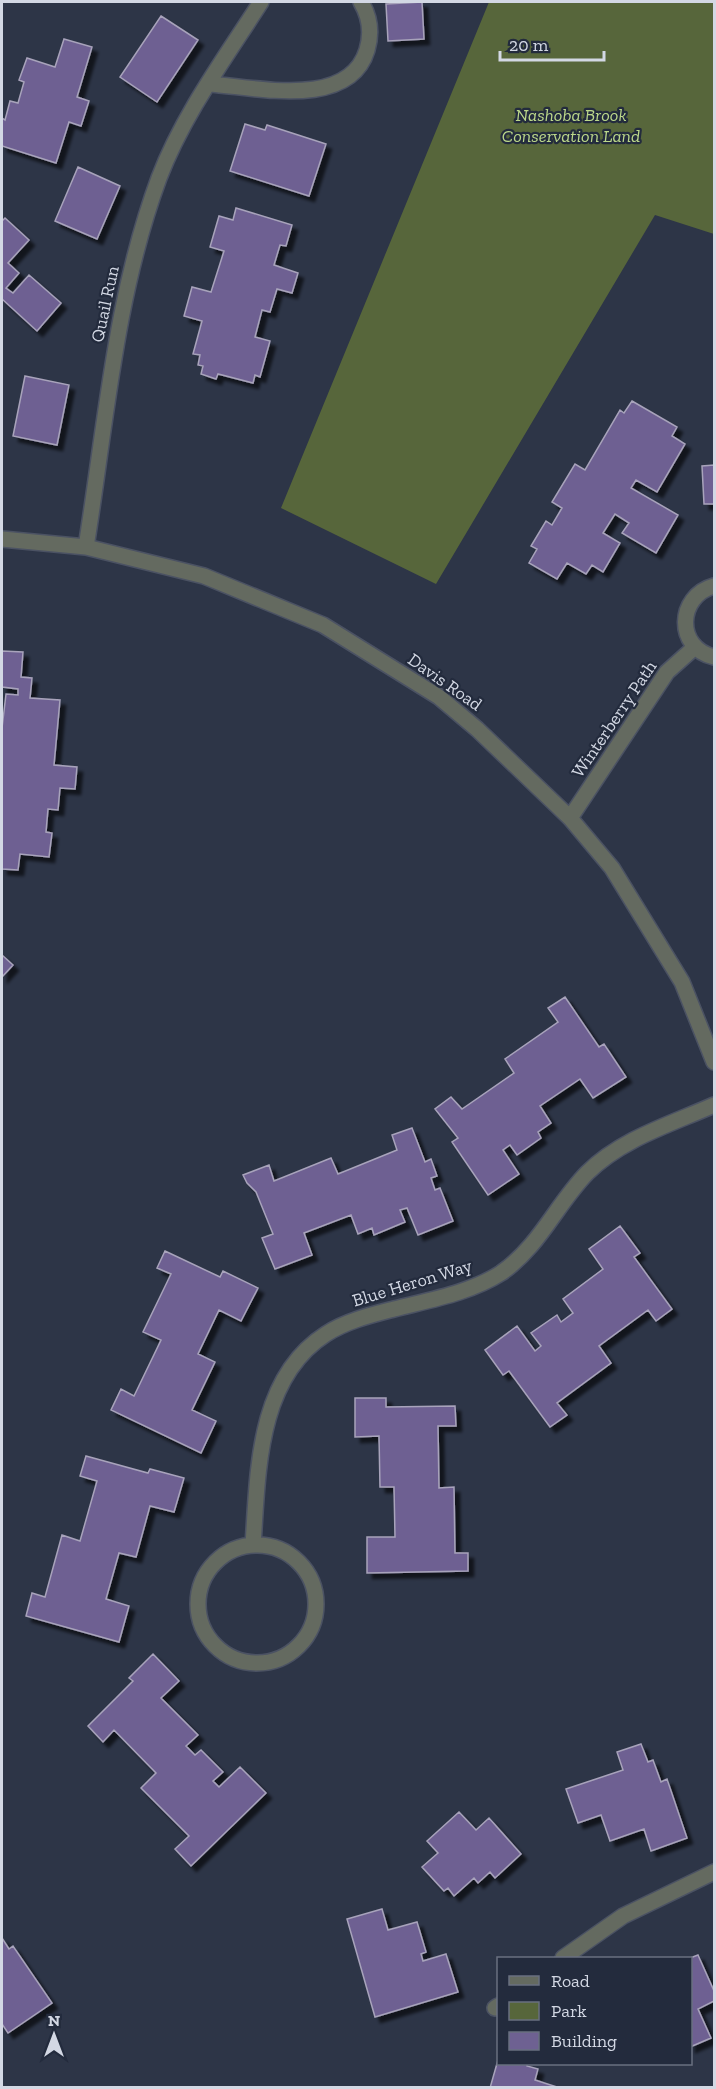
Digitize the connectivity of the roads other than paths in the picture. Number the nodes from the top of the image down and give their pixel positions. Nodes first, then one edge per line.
1 (261, 2) edge
2 (361, 2) edge
3 (209, 84) junction
4 (2, 539) edge
5 (86, 547) junction
6 (714, 586) edge
7 (695, 647) junction
8 (714, 657) edge
9 (570, 818) junction
10 (714, 1062) edge
11 (714, 1105) edge
12 (253, 1545) junction
13 (714, 1872) edge
14 (566, 1957) edge

1 - 3 street, Quail Run
2 - 3 street
3 - 5 street, Quail Run
4 - 5 street, Davis Road
5 - 9 street, Davis Road
6 - 7 street
7 - 8 street
7 - 9 street, Winterberry Path
9 - 10 street, Davis Road
11 - 12 street, Blue Heron Way
12 - 12 street
13 - 14 street

